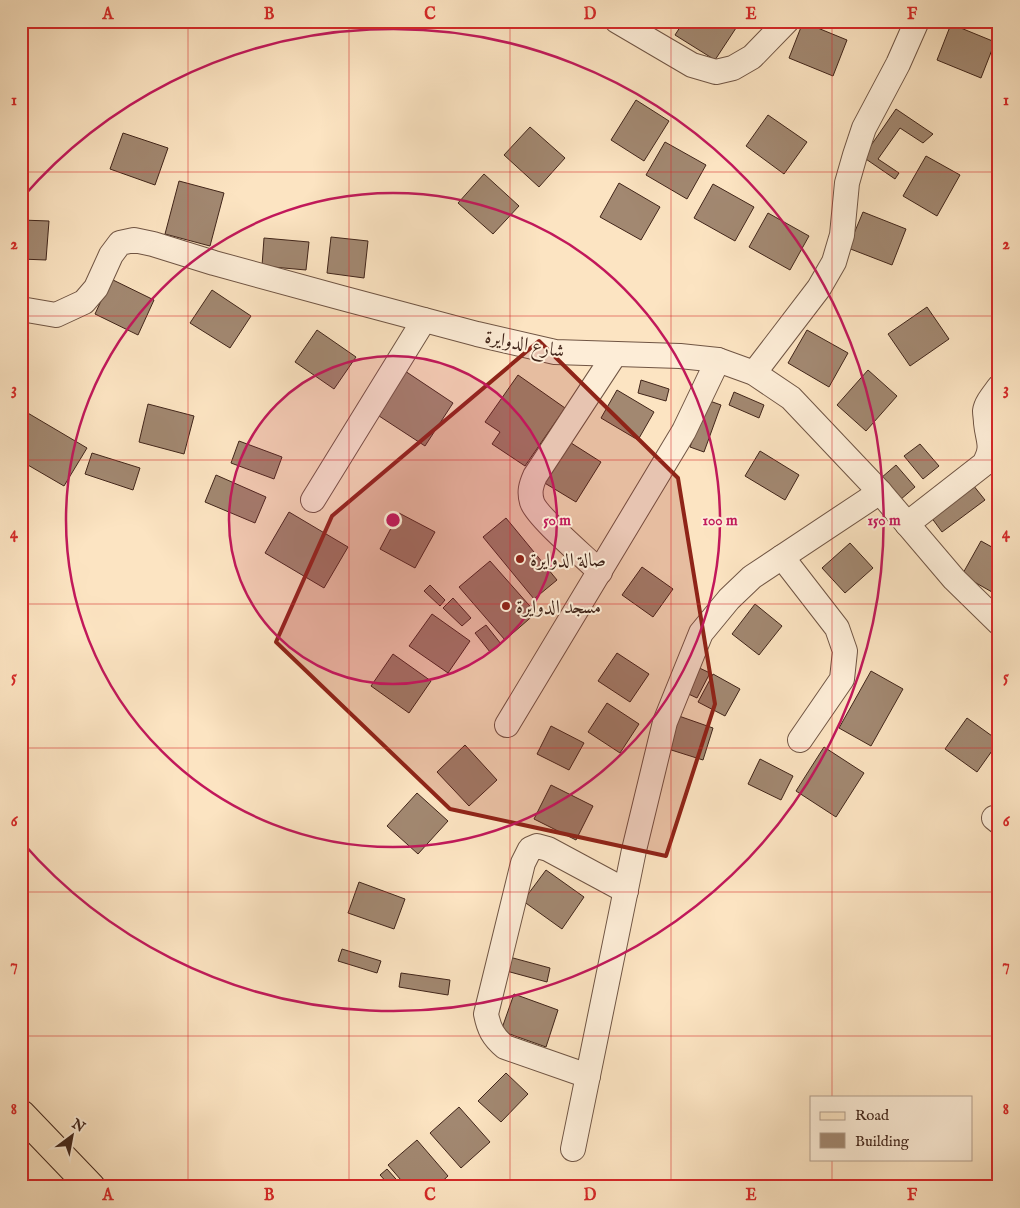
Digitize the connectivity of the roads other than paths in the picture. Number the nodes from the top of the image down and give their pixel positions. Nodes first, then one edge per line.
1 (617, 21) edge
2 (787, 21) edge
3 (917, 21) edge
4 (21, 309) edge
5 (424, 320) junction
6 (615, 354) junction
7 (718, 360) junction
8 (754, 373) junction
9 (999, 388) edge
10 (880, 492) junction
11 (313, 500) dead end
12 (907, 524) junction
13 (782, 557) junction
14 (600, 572) junction
15 (999, 623) edge
16 (507, 726) dead end
17 (800, 740) dead end
18 (626, 891) junction
19 (588, 1076) junction
20 (21, 1114) edge
21 (573, 1149) dead end
22 (91, 1187) edge

1 - 2 street
3 - 8 street
4 - 5 street, شارع الدوايرة
5 - 6 street, شارع الدوايرة
5 - 11 street
6 - 7 street, شارع الدوايرة
6 - 14 street
7 - 8 street, شارع الدوايرة
7 - 14 street
8 - 10 street, شارع الدوايرة
9 - 12 street
10 - 12 street, شارع الدوايرة
10 - 13 street
12 - 15 street, شارع الدوايرة
13 - 17 street
13 - 18 street
14 - 16 street
18 - 19 street
18 - 19 street
19 - 21 street
20 - 22 main road

